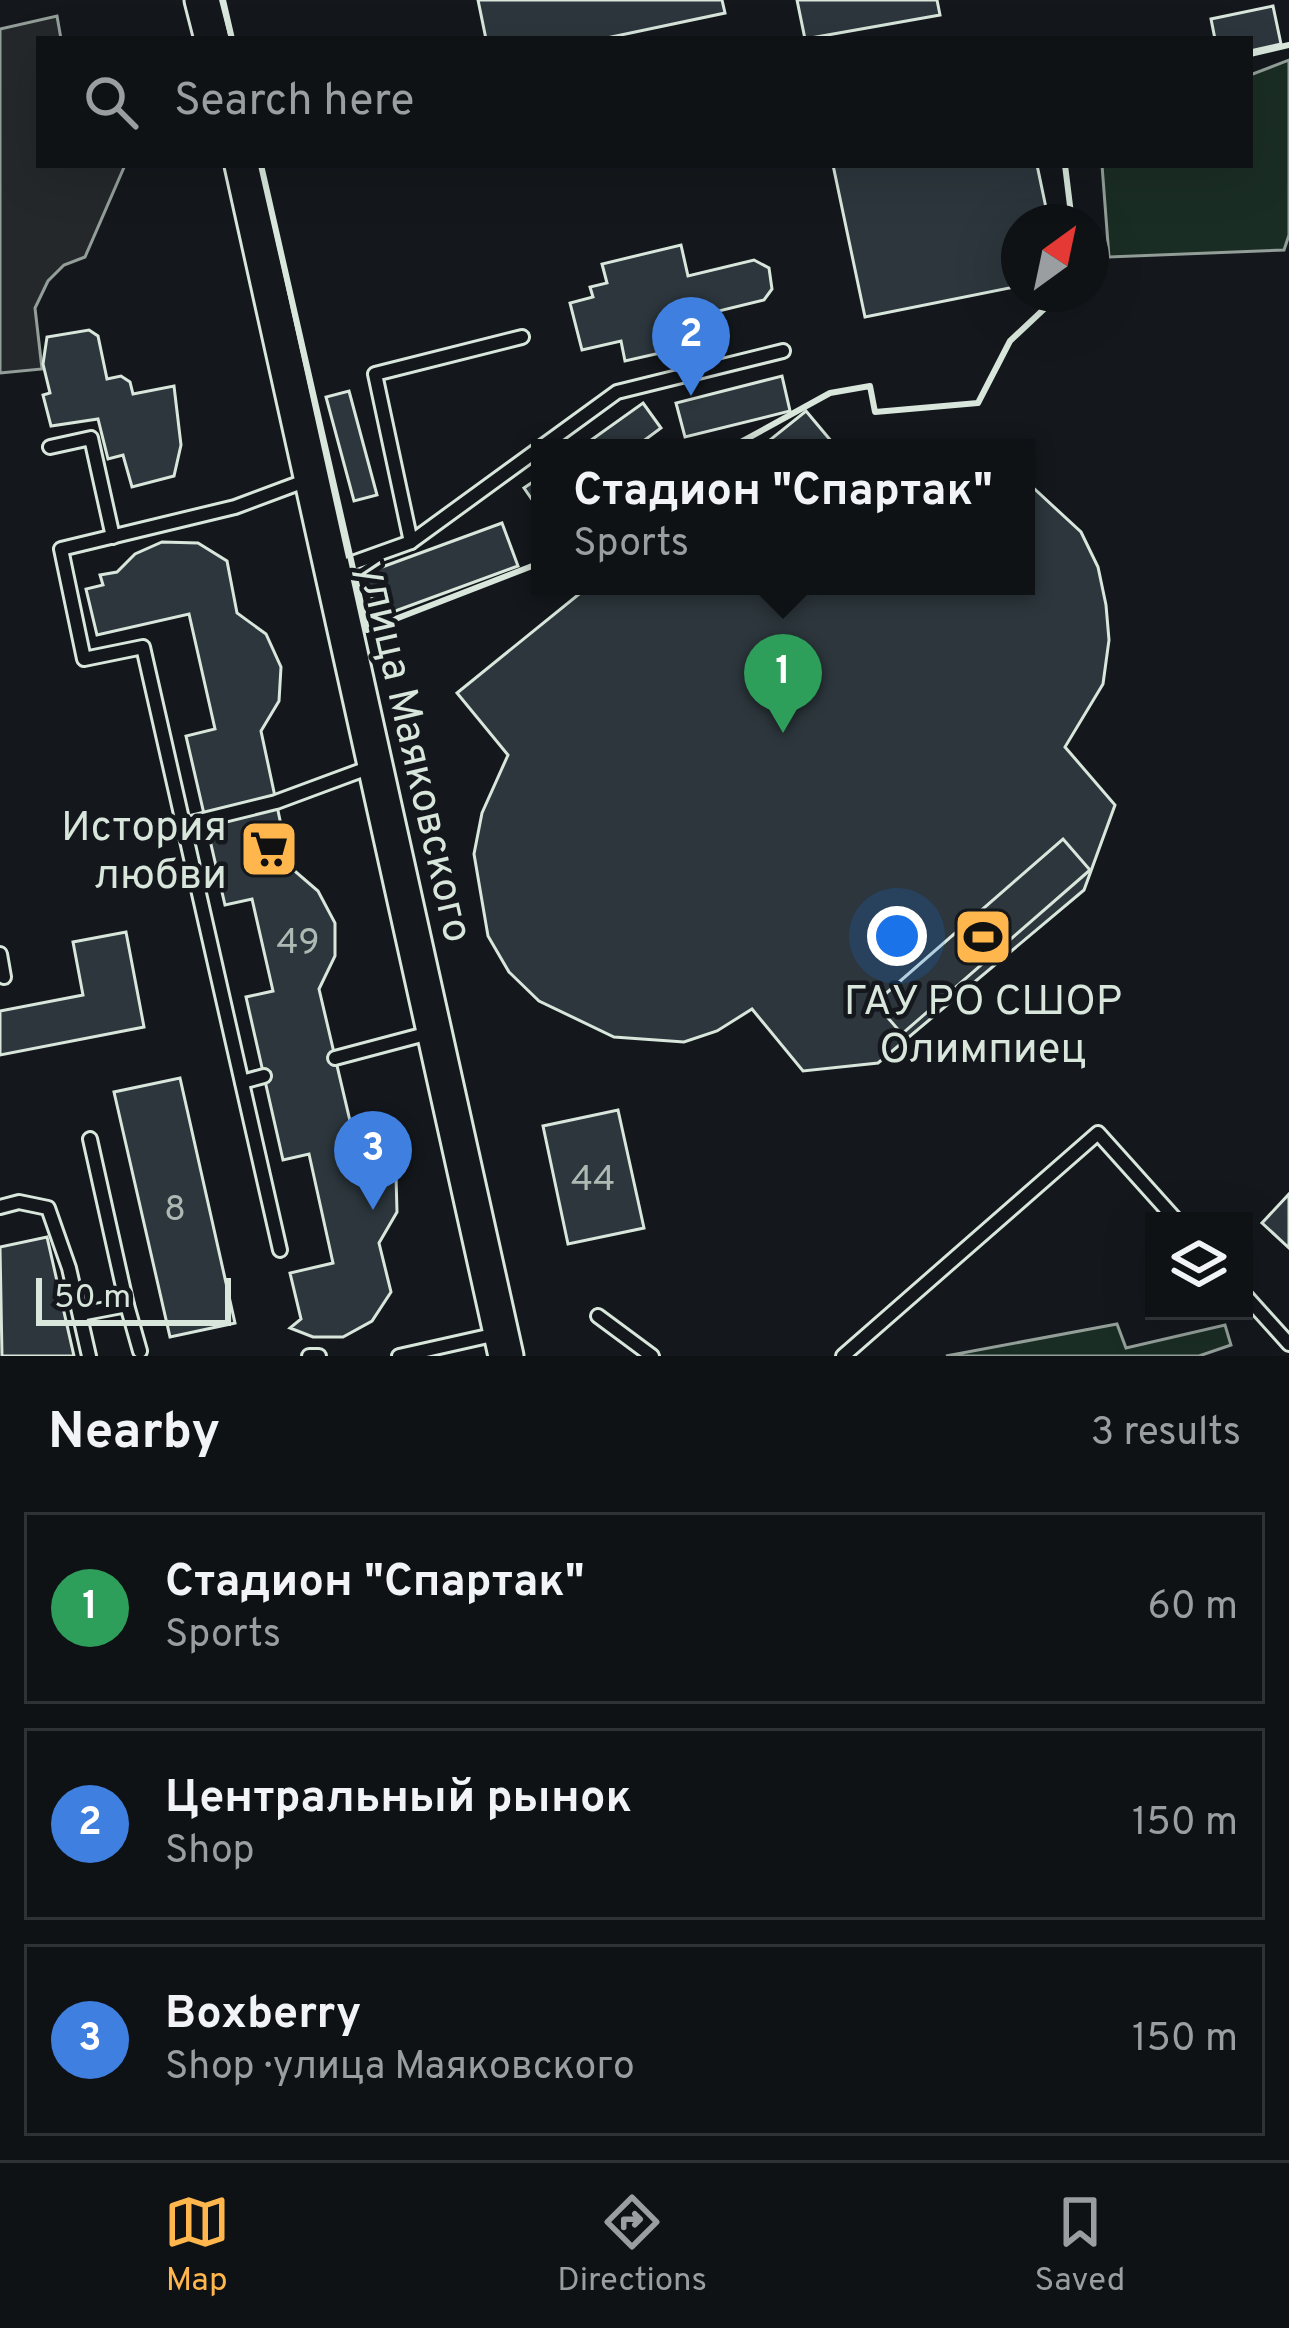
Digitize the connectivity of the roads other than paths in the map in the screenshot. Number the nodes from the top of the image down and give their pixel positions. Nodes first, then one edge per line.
1 (202, 0) edge
2 (211, 36) edge
3 (243, 168) edge
4 (521, 337) dead end
5 (783, 351) dead end
6 (552, 439) edge
7 (50, 447) dead end
8 (531, 454) edge
9 (311, 478) junction
10 (113, 537) junction
11 (411, 542) junction
12 (329, 571) junction
13 (374, 766) junction
14 (183, 825) junction
15 (0, 955) edge
16 (4, 977) dead end
17 (435, 1031) junction
18 (335, 1058) dead end
19 (264, 1076) dead end
20 (242, 1082) junction
21 (90, 1138) dead end
22 (0, 1207) edge
23 (1169, 1212) edge
24 (280, 1250) dead end
25 (1253, 1304) edge
26 (127, 1305) junction
27 (80, 1314) junction
28 (598, 1316) dead end
29 (504, 1344) edge
30 (1289, 1344) edge
31 (140, 1352) dead end
32 (89, 1356) edge
33 (309, 1356) edge
34 (320, 1356) edge
35 (399, 1356) edge
36 (652, 1356) edge
37 (843, 1356) edge

1 - 2 street
3 - 9 street, улица Маяковского
4 - 11 lane
5 - 6 lane
7 - 10 lane
8 - 11 lane
9 - 10 lane
9 - 12 street, улица Маяковского
10 - 14 lane
11 - 12 lane
12 - 13 street, улица Маяковского
13 - 14 lane
13 - 17 street, улица Маяковского
14 - 20 lane
15 - 16 lane
17 - 18 lane
17 - 29 street, улица Маяковского
19 - 20 lane
20 - 24 lane
21 - 26 lane
22 - 27 lane
23 - 37 lane
25 - 30 lane
26 - 27 lane
26 - 31 lane
27 - 32 lane
28 - 36 lane
29 - 35 lane
33 - 34 lane

